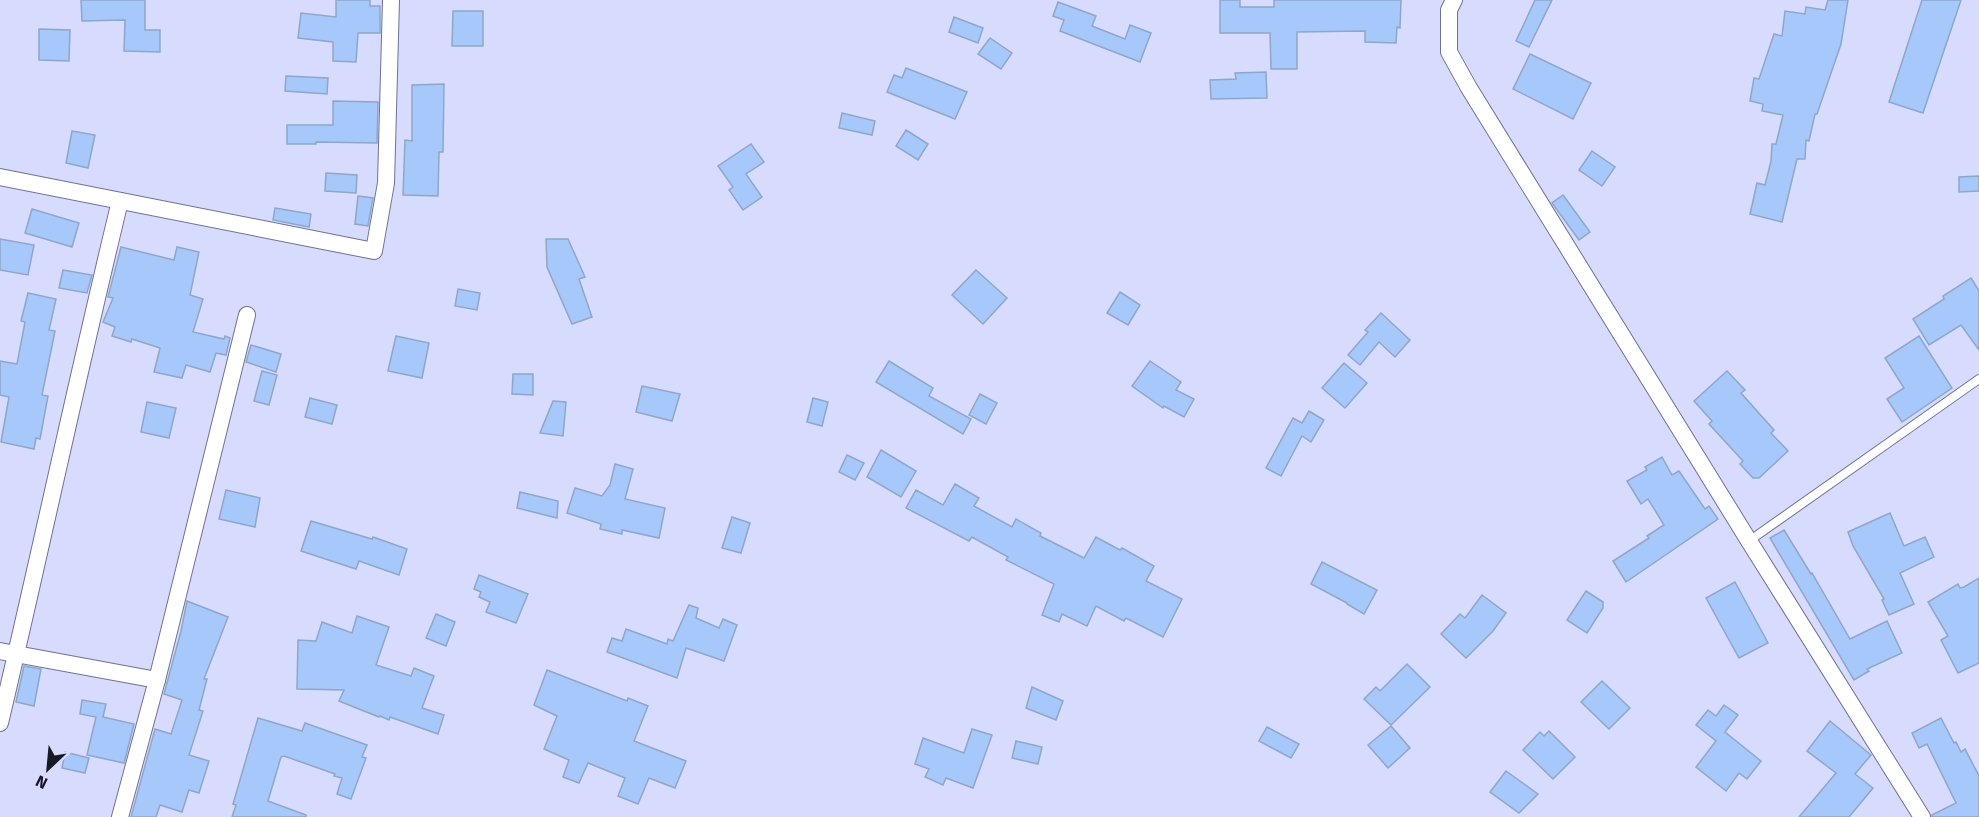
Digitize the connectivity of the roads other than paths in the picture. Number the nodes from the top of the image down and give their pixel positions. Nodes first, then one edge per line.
1 (391, 0) edge
2 (1454, 0) edge
3 (0, 177) edge
4 (120, 201) junction
5 (247, 315) dead end
6 (1979, 379) edge
7 (1749, 541) junction
8 (8, 652) edge
9 (157, 680) junction
10 (0, 723) edge
11 (120, 817) edge
12 (1922, 817) edge

1 - 4 street
2 - 7 street
3 - 4 street
4 - 8 street
5 - 9 street
6 - 7 lane
7 - 12 street
8 - 9 street
8 - 10 street
9 - 11 street

